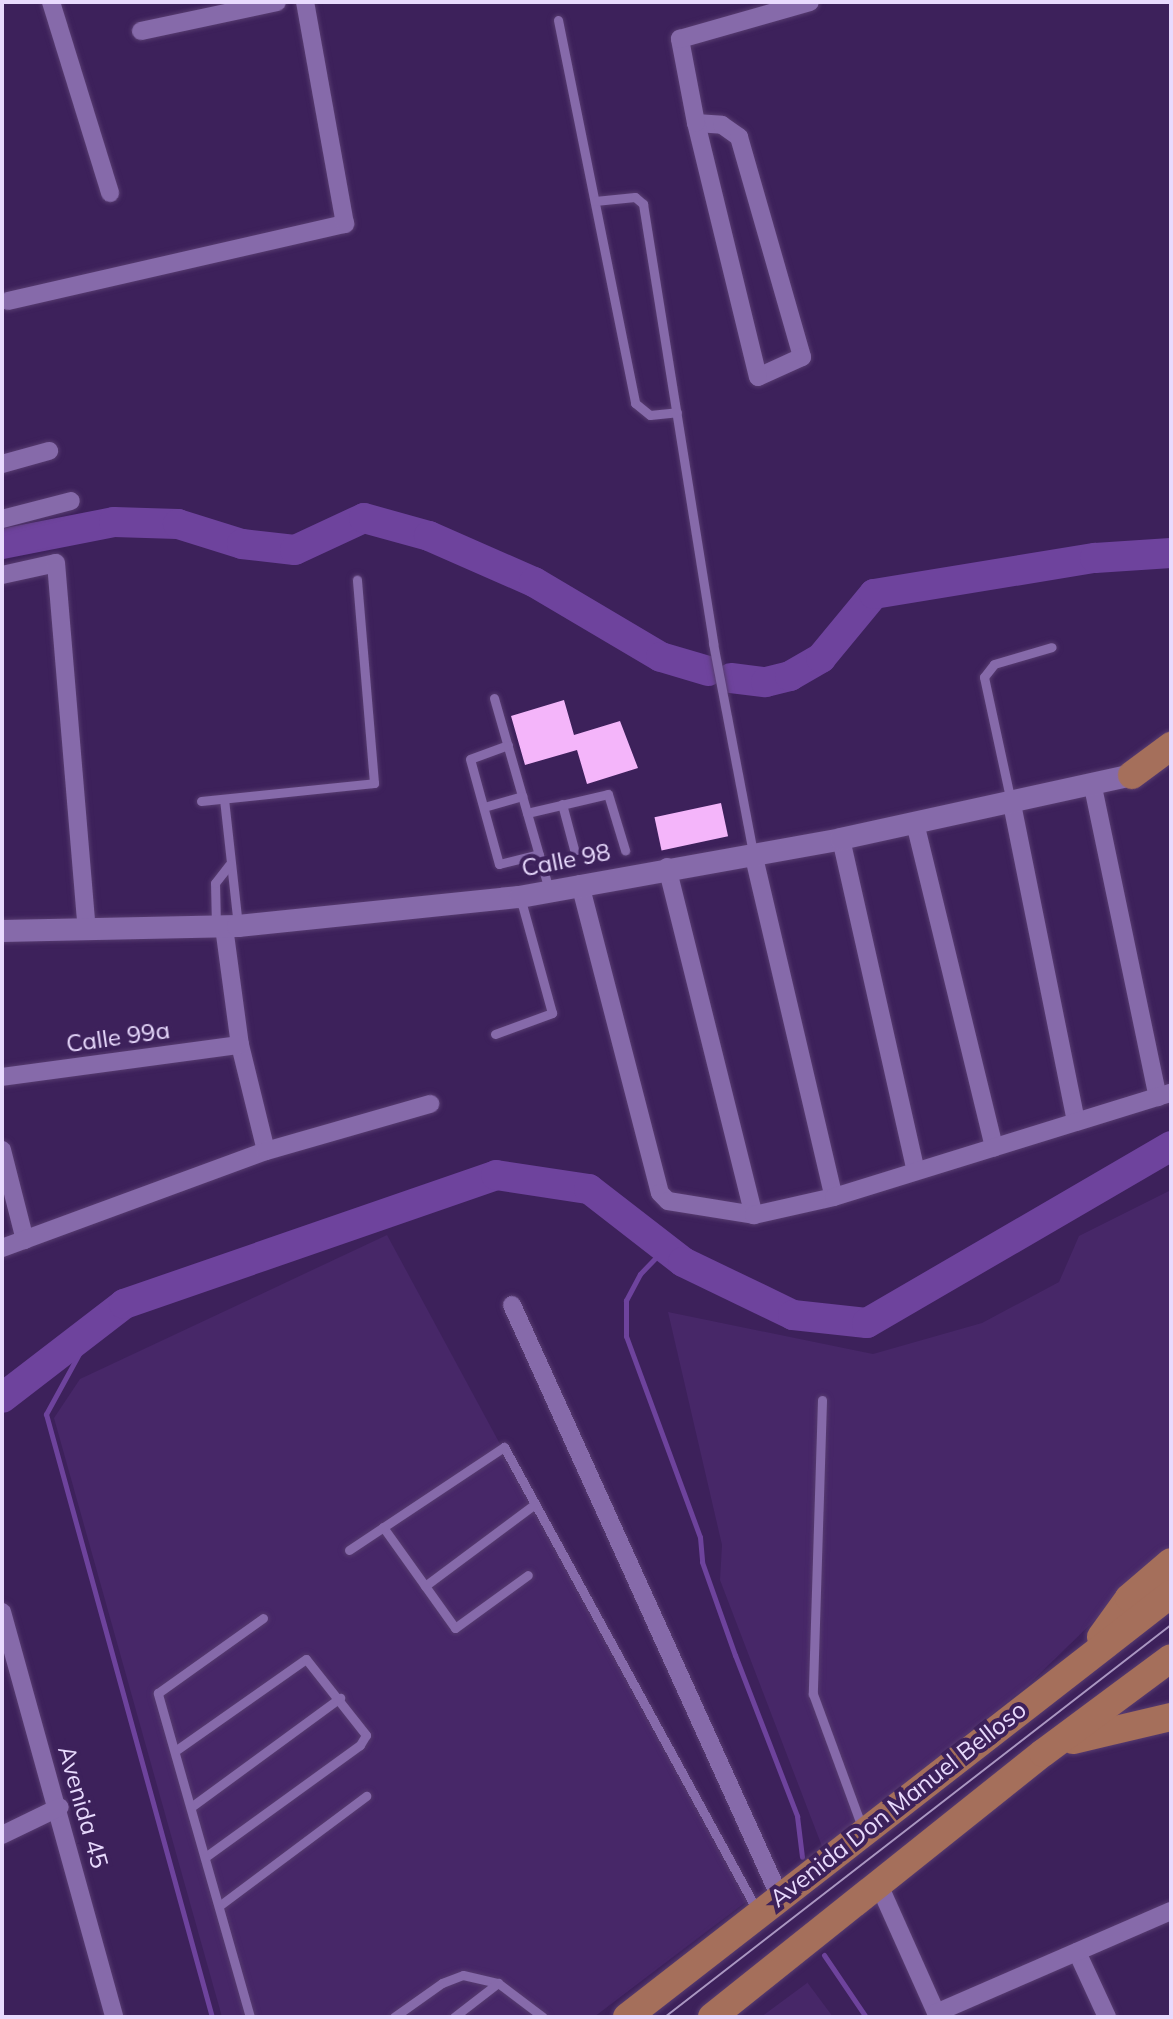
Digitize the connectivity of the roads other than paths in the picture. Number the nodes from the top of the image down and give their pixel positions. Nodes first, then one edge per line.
1 (51, 2) edge
2 (277, 2) edge
3 (305, 2) edge
4 (810, 2) edge
5 (558, 20) dead end
6 (141, 31) dead end
7 (696, 123) junction
8 (110, 193) dead end
9 (595, 201) junction
10 (8, 301) dead end
11 (677, 412) junction
12 (49, 451) dead end
13 (2, 464) edge
14 (71, 501) dead end
15 (2, 519) edge
16 (2, 575) edge
17 (357, 580) dead end
18 (1052, 647) dead end
19 (494, 698) dead end
20 (508, 745) junction
21 (1171, 746) edge
22 (1171, 768) edge
23 (1132, 775) junction
24 (1093, 787) junction
25 (522, 796) junction
26 (224, 799) junction
27 (201, 801) dead end
28 (562, 804) junction
29 (1012, 804) junction
30 (484, 807) junction
31 (527, 813) junction
32 (915, 823) junction
33 (841, 839) junction
34 (625, 850) dead end
35 (575, 853) dead end
36 (753, 853) junction
37 (539, 854) junction
38 (229, 865) junction
39 (667, 867) junction
40 (580, 884) junction
41 (549, 890) junction
42 (520, 897) junction
43 (226, 926) junction
44 (2, 931) edge
45 (87, 931) junction
46 (495, 1034) dead end
47 (240, 1045) junction
48 (2, 1077) edge
49 (1165, 1095) edge
50 (430, 1104) dead end
51 (1076, 1122) junction
52 (994, 1148) junction
53 (2, 1150) edge
54 (266, 1151) junction
55 (5, 1171) edge
56 (916, 1171) junction
57 (834, 1197) junction
58 (754, 1215) junction
59 (25, 1240) junction
60 (2, 1248) edge
61 (512, 1305) dead end
62 (822, 1400) dead end
63 (535, 1504) junction
64 (383, 1527) junction
65 (349, 1550) dead end
66 (1171, 1562) edge
67 (528, 1575) dead end
68 (425, 1586) junction
69 (1171, 1594) edge
70 (2, 1612) edge
71 (263, 1618) dead end
72 (6, 1642) edge
73 (1171, 1658) edge
74 (1082, 1662) junction
75 (340, 1698) junction
76 (1171, 1717) edge
77 (175, 1751) junction
78 (1043, 1753) junction
79 (366, 1796) dead end
80 (60, 1807) junction
81 (191, 1807) junction
82 (863, 1831) junction
83 (2, 1835) edge
84 (205, 1857) junction
85 (879, 1885) junction
86 (769, 1904) junction
87 (219, 1906) junction
88 (1171, 1911) edge
89 (1077, 1952) junction
90 (498, 1983) junction
91 (937, 2015) edge
92 (114, 2017) edge
93 (250, 2017) edge
94 (394, 2017) edge
95 (454, 2017) edge
96 (543, 2017) edge
97 (627, 2017) edge
98 (712, 2017) edge
99 (1107, 2017) edge

1 - 8 street
2 - 6 street
3 - 10 street
4 - 7 street
5 - 9 lane
7 - 7 street
9 - 11 lane
9 - 11 lane
11 - 36 lane
12 - 13 street
14 - 15 street
16 - 45 street
17 - 26 lane
18 - 29 lane
19 - 20 lane
20 - 25 lane
20 - 30 lane
21 - 23 main road
22 - 23 main road
23 - 24 street, Calle 98
24 - 29 street, Calle 98
24 - 49 street
25 - 30 lane
25 - 31 lane
26 - 27 lane
26 - 38 lane
28 - 31 lane
28 - 34 lane
28 - 35 lane
29 - 32 street, Calle 98
29 - 51 street
30 - 37 lane
31 - 37 lane
32 - 33 street, Calle 98
32 - 52 street
33 - 36 street, Calle 98
33 - 56 street
36 - 39 street, Calle 98
36 - 57 street
37 - 41 lane
38 - 43 lane
38 - 43 lane
39 - 40 street, Calle 98
39 - 58 street
40 - 41 street, Calle 98
40 - 58 street
41 - 42 street, Calle 98
42 - 43 street, Calle 98
42 - 46 lane
43 - 45 street, Calle 98
43 - 47 street
44 - 45 street, Calle 98
47 - 48 street, Calle 99a
47 - 54 street
49 - 51 street
50 - 54 street
51 - 52 street
52 - 56 street
53 - 55 street
54 - 59 street
55 - 59 street
56 - 57 street
57 - 58 street
59 - 60 street
61 - 86 street
62 - 82 lane
63 - 64 lane
63 - 68 lane
63 - 86 lane
64 - 65 lane
64 - 68 lane
66 - 74 main road
67 - 68 lane
69 - 74 main road, Avenida Don Manuel Belloso
70 - 72 street, Avenida 45
71 - 77 lane
72 - 80 street, Avenida 45
73 - 78 main road, Avenida Don Manuel Belloso
74 - 82 main road, Avenida Don Manuel Belloso
75 - 77 lane
75 - 81 lane
75 - 84 lane
76 - 78 main road
77 - 81 lane
78 - 85 main road, Avenida Don Manuel Belloso
79 - 87 lane
80 - 83 street
80 - 92 street, Avenida 45
81 - 84 lane
82 - 86 main road, Avenida Don Manuel Belloso
84 - 87 lane
85 - 91 street
85 - 98 main road, Avenida Don Manuel Belloso
86 - 97 main road, Avenida Don Manuel Belloso
87 - 93 lane
88 - 89 street
89 - 91 street
89 - 99 street
90 - 94 lane
90 - 95 lane
90 - 96 lane

